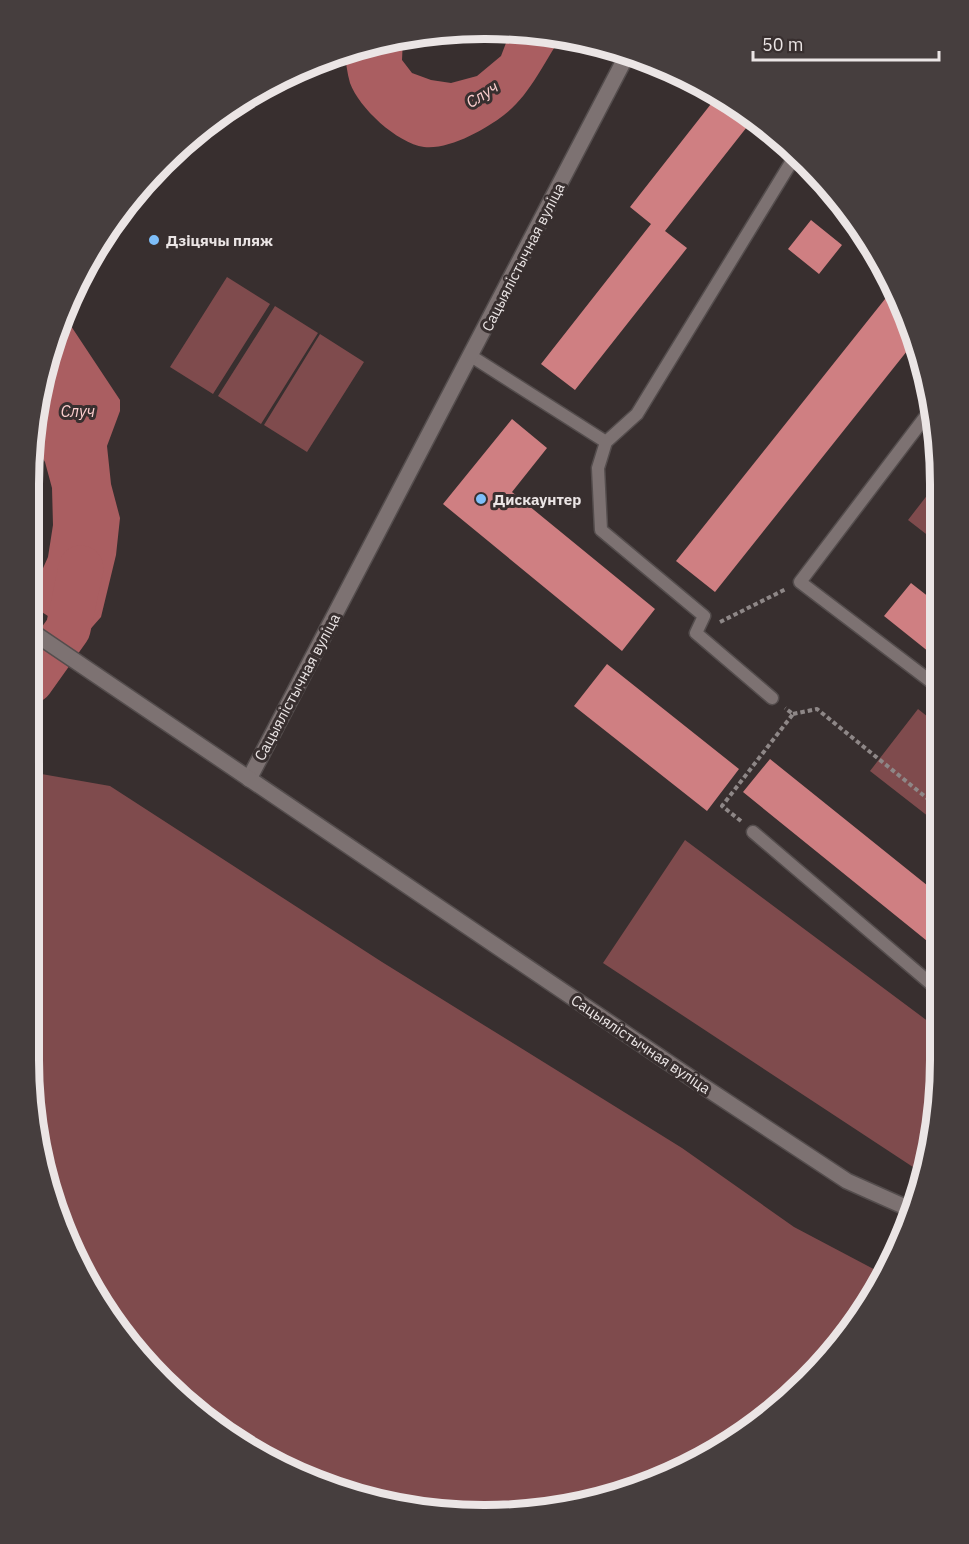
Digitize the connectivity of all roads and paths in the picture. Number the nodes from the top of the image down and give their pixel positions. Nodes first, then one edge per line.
1 (624, 62) edge
2 (792, 162) edge
3 (471, 356) junction
4 (925, 418) edge
5 (606, 442) junction
6 (800, 582) junction
7 (696, 633) junction
8 (39, 636) edge
9 (930, 680) edge
10 (772, 698) joint
11 (793, 714) junction
12 (249, 779) junction
13 (930, 801) edge
14 (753, 832) joint
15 (930, 983) edge
16 (905, 1207) edge

1 - 3 main road, Сацыялістычная вуліца
2 - 5 lane
3 - 5 lane
3 - 12 main road, Сацыялістычная вуліца
4 - 6 lane
5 - 7 lane
6 - 7 path
6 - 9 lane
7 - 10 lane
8 - 12 main road
10 - 11 path
11 - 13 path
11 - 14 path
12 - 16 main road, Сацыялістычная вуліца
14 - 15 lane

